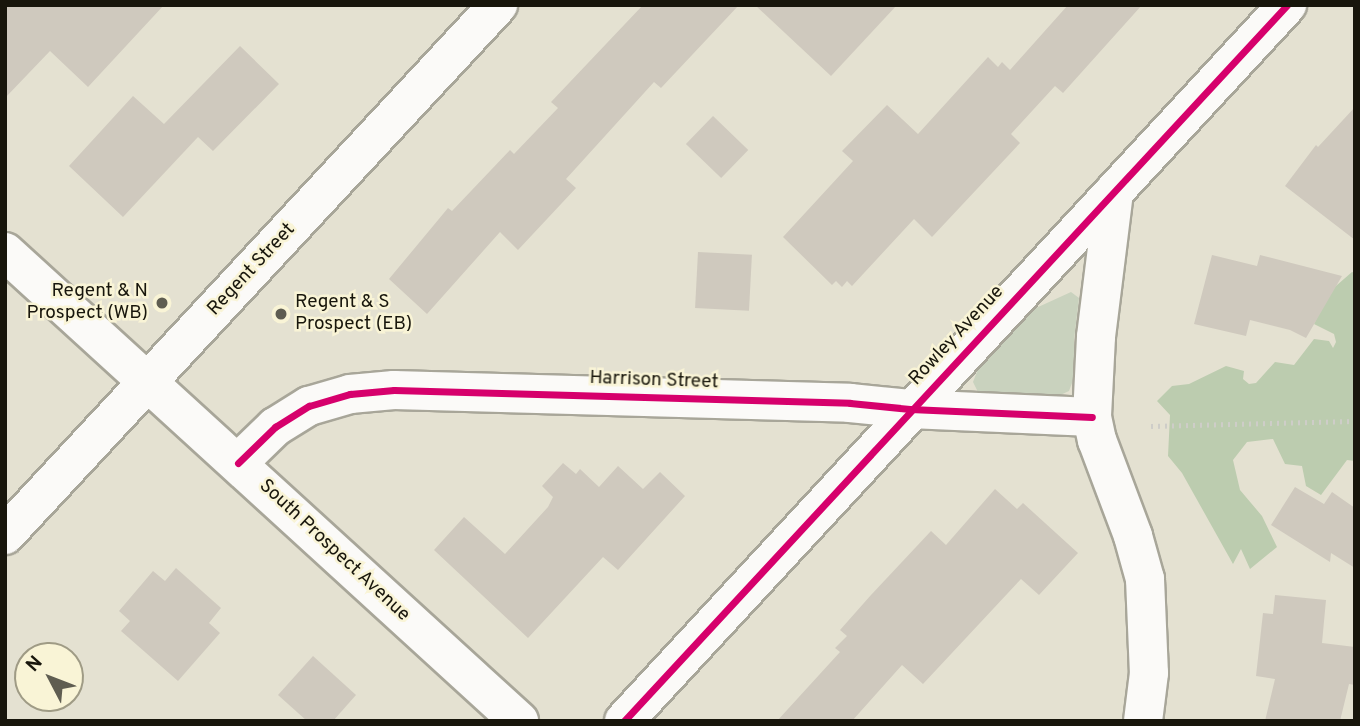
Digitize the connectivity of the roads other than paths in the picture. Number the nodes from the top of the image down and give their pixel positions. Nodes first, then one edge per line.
1 (499, 5) edge
2 (1287, 5) edge
3 (1114, 192) junction
4 (5, 252) edge
5 (149, 381) junction
6 (910, 409) junction
7 (1091, 417) junction
8 (239, 463) junction
9 (5, 535) edge
10 (519, 721) edge
11 (624, 721) edge
12 (1143, 721) edge

1 - 5 street, Regent Street
2 - 3 street, Rowley Avenue
3 - 6 street, Rowley Avenue
3 - 7 street
4 - 5 street, South Prospect Avenue
5 - 8 street, South Prospect Avenue
5 - 9 street, Regent Street
6 - 7 street, Harrison Street
6 - 8 street, Harrison Street
6 - 11 street, Rowley Avenue
7 - 12 street
8 - 10 street, South Prospect Avenue

